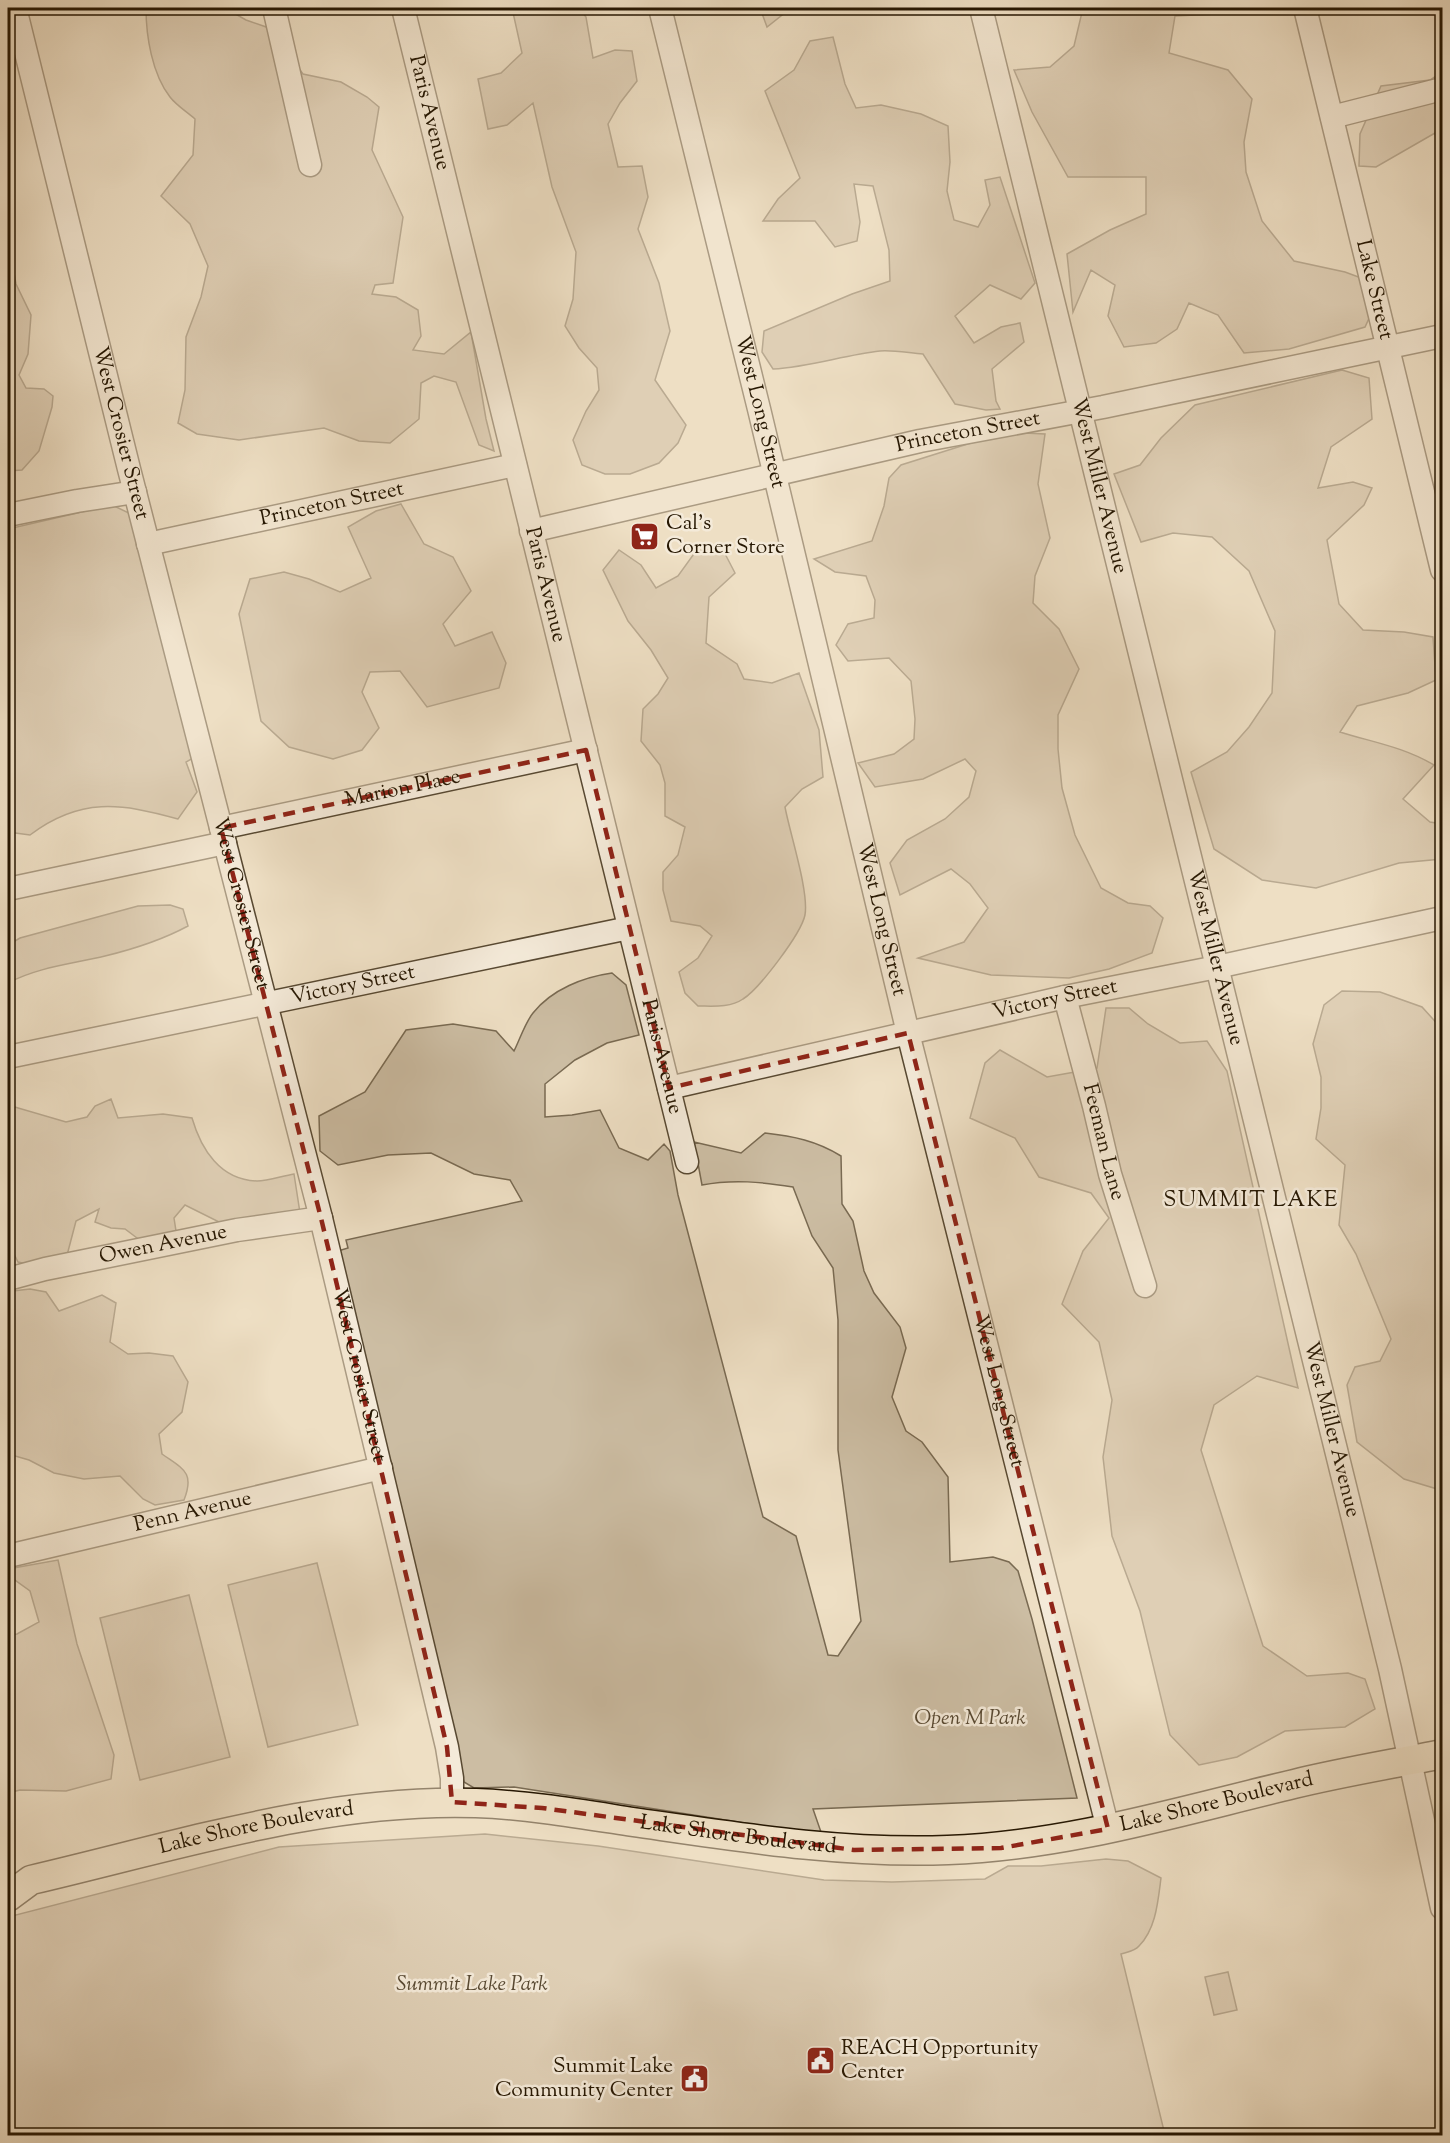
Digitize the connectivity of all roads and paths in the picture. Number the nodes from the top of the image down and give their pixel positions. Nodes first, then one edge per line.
1 (15, 8) edge
2 (274, 8) edge
3 (403, 8) edge
4 (660, 8) edge
5 (981, 8) edge
6 (1305, 8) edge
7 (1443, 89) edge
8 (1332, 117) junction
9 (310, 165) dead end
10 (1443, 336) edge
11 (1387, 349) junction
12 (1080, 411) junction
13 (514, 465) junction
14 (774, 474) junction
15 (135, 492) junction
16 (8, 515) edge
17 (531, 531) junction
18 (148, 544) junction
19 (1443, 570) edge
20 (586, 750) junction
21 (223, 836) junction
22 (8, 889) edge
23 (1443, 918) edge
24 (629, 928) junction
25 (1217, 967) junction
26 (1065, 997) junction
27 (265, 1005) junction
28 (908, 1033) junction
29 (8, 1057) edge
30 (669, 1088) junction
31 (687, 1162) dead end
32 (321, 1218) junction
33 (8, 1279) edge
34 (1145, 1286) dead end
35 (381, 1468) junction
36 (8, 1556) edge
37 (1443, 1754) edge
38 (1411, 1761) junction
39 (452, 1802) junction
40 (1108, 1829) junction
41 (19, 1877) edge
42 (8, 1897) edge
43 (1443, 1908) edge

1 - 15 street, West Crosier Street
2 - 9 street
3 - 13 street, Paris Avenue
4 - 14 street, West Long Street
5 - 12 street, West Miller Avenue
6 - 8 street, Lake Street
7 - 8 street
8 - 11 street, Lake Street
10 - 11 street, Princeton Street
11 - 12 street, Princeton Street
11 - 19 street, Lake Street
12 - 14 street, Princeton Street
12 - 25 street, West Miller Avenue
13 - 17 street, Paris Avenue
13 - 18 street, Princeton Street
14 - 17 street, Princeton Street
14 - 28 street, West Long Street
15 - 16 street
15 - 18 street, West Crosier Street
17 - 20 street, Paris Avenue
18 - 21 street, West Crosier Street
20 - 21 street, Marion Place
20 - 24 street, Paris Avenue
21 - 22 street, Marion Place
21 - 27 street, West Crosier Street
23 - 25 street, Victory Street
24 - 27 street, Victory Street
24 - 30 street, Paris Avenue
25 - 26 street, Victory Street
25 - 38 street, West Miller Avenue
26 - 28 street, Victory Street
26 - 34 street, Feeman Lane
27 - 29 street, Victory Street
27 - 32 street, West Crosier Street
28 - 30 street, Victory Street
28 - 40 street, West Long Street
30 - 31 street, Paris Avenue
32 - 33 street, Owen Avenue
32 - 35 street, West Crosier Street
35 - 36 street, Penn Avenue
35 - 39 street, West Crosier Street
37 - 38 main road, Lake Shore Boulevard
38 - 40 main road, Lake Shore Boulevard
38 - 43 street, West Miller Avenue
39 - 40 main road, Lake Shore Boulevard
39 - 41 main road, Lake Shore Boulevard
41 - 42 main road, Lake Shore Boulevard

